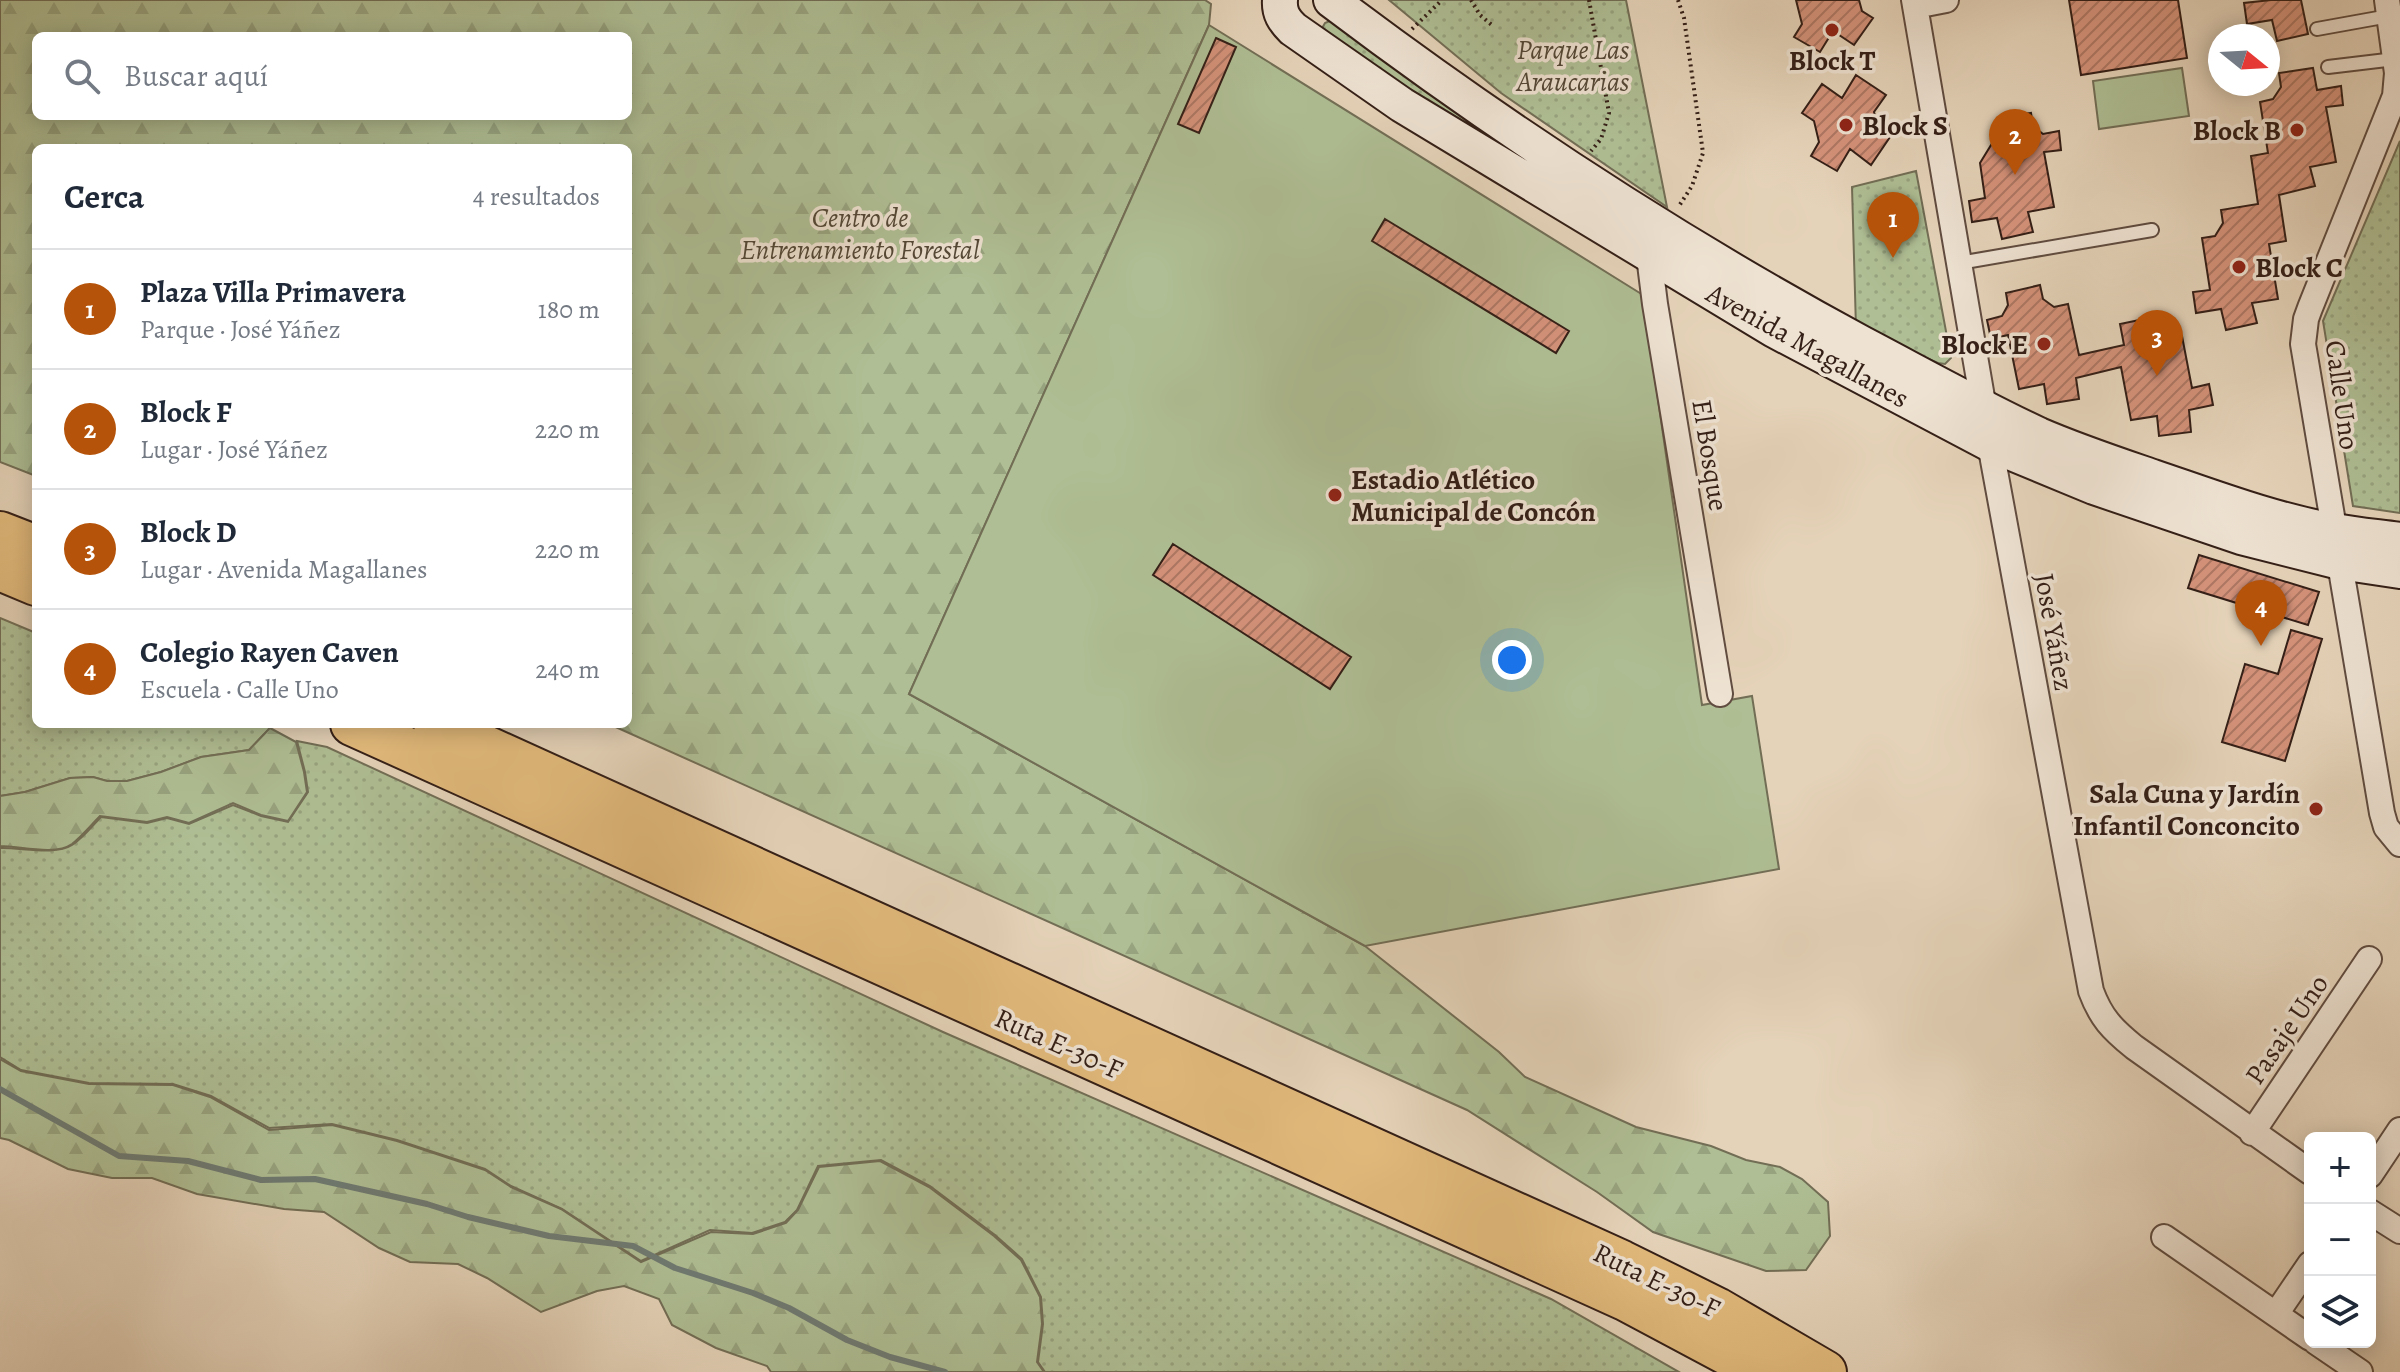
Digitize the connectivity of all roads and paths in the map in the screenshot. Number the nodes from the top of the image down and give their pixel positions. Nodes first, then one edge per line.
1 (1280, 0) edge
2 (1442, 0) edge
3 (1471, 0) edge
4 (1589, 0) edge
5 (1678, 0) edge
6 (1946, 0) edge
7 (1914, 3) edge
8 (1340, 7) edge
9 (2388, 8) edge
10 (1493, 26) dead end
11 (2317, 29) dead end
12 (1304, 38) junction
13 (1393, 47) junction
14 (2395, 59) junction
15 (2328, 67) dead end
16 (1575, 172) junction
17 (2152, 230) dead end
18 (1657, 242) junction
19 (1959, 263) junction
20 (1984, 408) junction
21 (1990, 444) junction
22 (0, 533) edge
23 (2400, 540) edge
24 (32, 545) edge
25 (2337, 547) junction
26 (0, 569) edge
27 (2400, 571) edge
28 (32, 582) edge
29 (1720, 694) dead end
30 (361, 728) edge
31 (444, 728) edge
32 (2400, 844) edge
33 (2369, 959) dead end
34 (2400, 1130) edge
35 (2252, 1133) junction
36 (2376, 1166) edge
37 (2304, 1168) edge
38 (2376, 1216) edge
39 (2400, 1231) edge
40 (2164, 1237) dead end
41 (2304, 1273) edge
42 (2276, 1314) junction
43 (2304, 1334) edge
44 (2325, 1348) edge
45 (1762, 1372) edge
46 (1825, 1372) edge
47 (2360, 1372) edge

1 - 12 main road, Avenida Magallanes
2 - 13 path
3 - 10 path
4 - 16 path
5 - 18 path
6 - 7 street
7 - 19 street, José Yáñez
8 - 12 main road
8 - 13 main road, Avenida Magallanes
9 - 11 lane
9 - 14 street, Calle Uno
12 - 18 main road, Avenida Magallanes
13 - 16 main road, Avenida Magallanes
14 - 15 lane
14 - 25 street, Calle Uno
16 - 18 main road, Avenida Magallanes
17 - 19 lane
18 - 20 main road, Avenida Magallanes
18 - 21 main road, Avenida Magallanes
18 - 29 street, El Bosque
19 - 20 street, José Yáñez
20 - 21 street, José Yáñez
20 - 25 main road, Avenida Magallanes
21 - 25 main road, Avenida Magallanes
21 - 35 street, José Yáñez
22 - 24 highway
23 - 25 main road, Avenida Magallanes
25 - 27 main road, Avenida Magallanes
25 - 32 street, Calle Uno
26 - 28 highway
30 - 45 highway, Ruta E-30-F
31 - 46 highway, Ruta E-30-F
33 - 35 street, Pasaje Uno
34 - 36 street
35 - 37 street, José Yáñez
38 - 39 street
40 - 42 street
41 - 42 street
42 - 43 street
44 - 47 street

